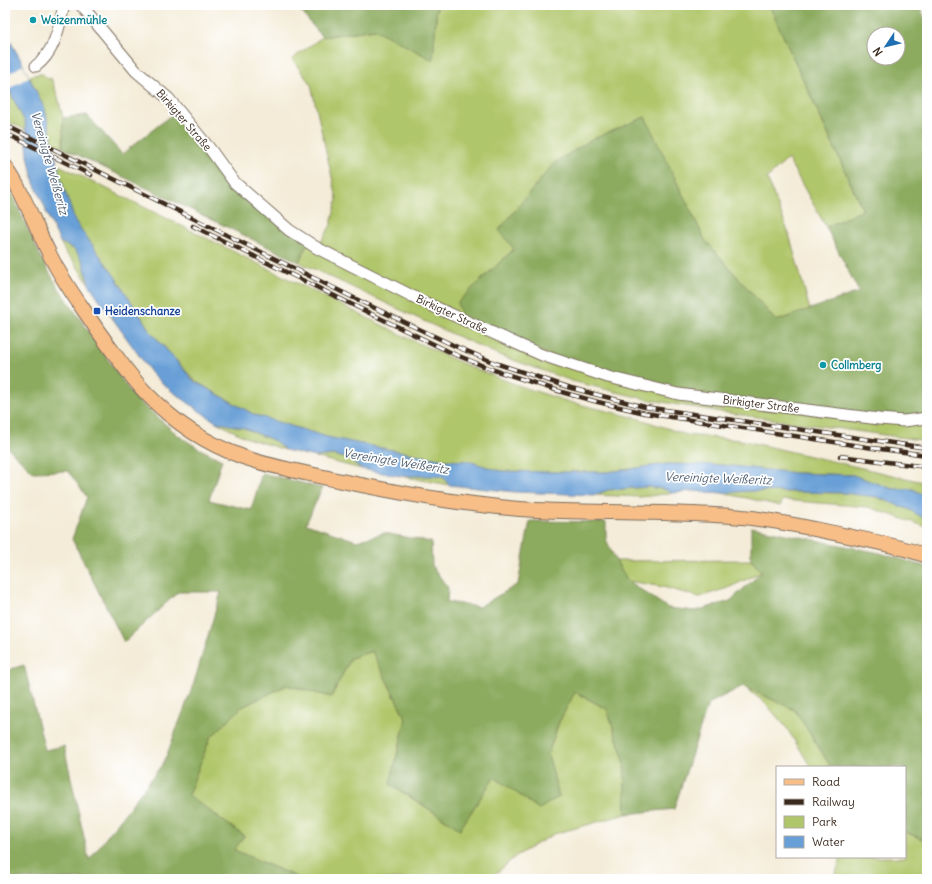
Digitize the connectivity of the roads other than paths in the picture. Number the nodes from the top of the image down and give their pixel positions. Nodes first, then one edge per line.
1 (64, 5) edge
2 (81, 5) edge
3 (36, 66) dead end
4 (5, 166) edge
5 (927, 418) edge
6 (927, 556) edge

1 - 3 street
2 - 5 street, Birkigter Straße
4 - 6 main road

